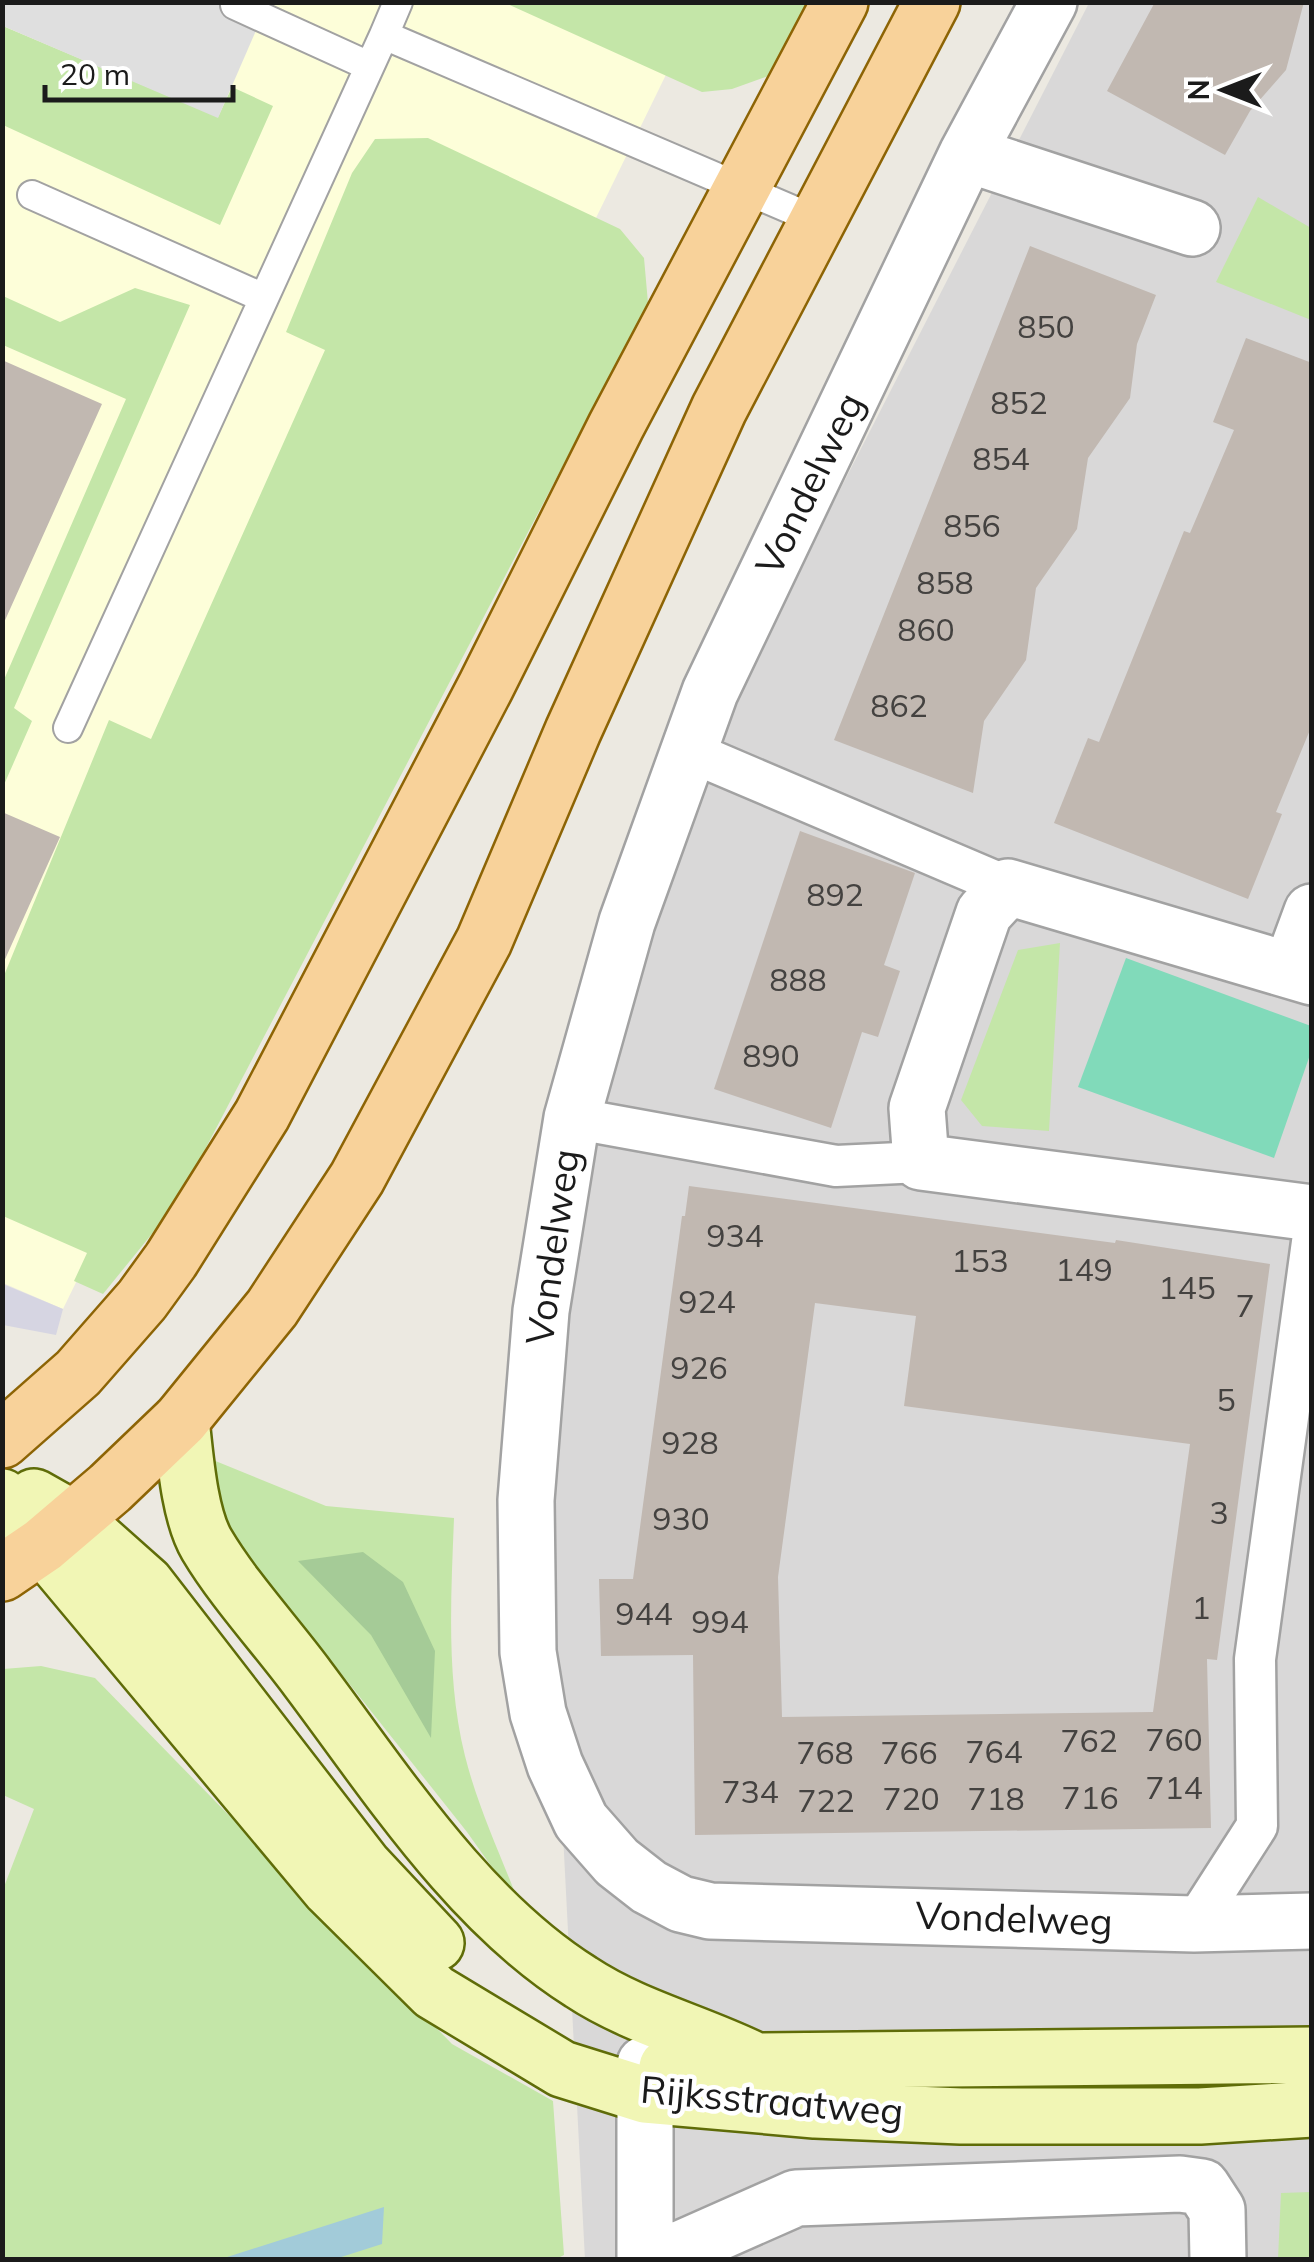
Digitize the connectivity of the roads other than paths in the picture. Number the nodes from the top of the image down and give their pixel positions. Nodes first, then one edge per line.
1 (398, 2) edge
2 (840, 2) edge
3 (932, 2) edge
4 (1049, 2) edge
5 (235, 5) edge
6 (384, 35) junction
7 (369, 66) junction
8 (967, 154) junction
9 (742, 187) junction
10 (32, 195) dead end
11 (816, 220) junction
12 (1192, 228) dead end
13 (264, 298) junction
14 (68, 728) dead end
15 (691, 752) junction
16 (1008, 887) junction
17 (1312, 912) edge
18 (1301, 973) edge
19 (572, 1118) junction
20 (921, 1162) junction
21 (1312, 1212) edge
22 (1312, 1242) edge
23 (182, 1420) junction
24 (2, 1440) edge
25 (2, 1480) edge
26 (2, 1497) edge
27 (40, 1546) edge
28 (1312, 1921) edge
29 (1194, 1924) junction
30 (1312, 2055) edge
31 (756, 2061) junction
32 (645, 2080) junction
33 (1312, 2108) edge
34 (645, 2260) edge
35 (656, 2260) edge
36 (1218, 2260) edge

1 - 6 lane
2 - 9 main road
3 - 11 main road
4 - 8 street, Vondelweg
5 - 7 lane
6 - 7 lane
6 - 9 lane
7 - 13 lane
8 - 12 street
8 - 15 street, Vondelweg
9 - 11 lane
9 - 24 main road
10 - 13 lane
11 - 23 main road
13 - 14 lane
15 - 16 street
15 - 19 street, Vondelweg
16 - 18 street
16 - 20 street
17 - 18 street
19 - 20 street
19 - 29 street, Vondelweg
20 - 21 street
22 - 29 street
23 - 27 main road
23 - 31 main road, Rijksstraatweg
25 - 27 main road, Rijksstraatweg
26 - 27 main road, Rijksstraatweg
27 - 32 main road, Rijksstraatweg
28 - 29 street, Vondelweg
30 - 31 main road, Rijksstraatweg
31 - 32 main road, Rijksstraatweg
32 - 33 main road, Rijksstraatweg
32 - 34 street
35 - 36 street

